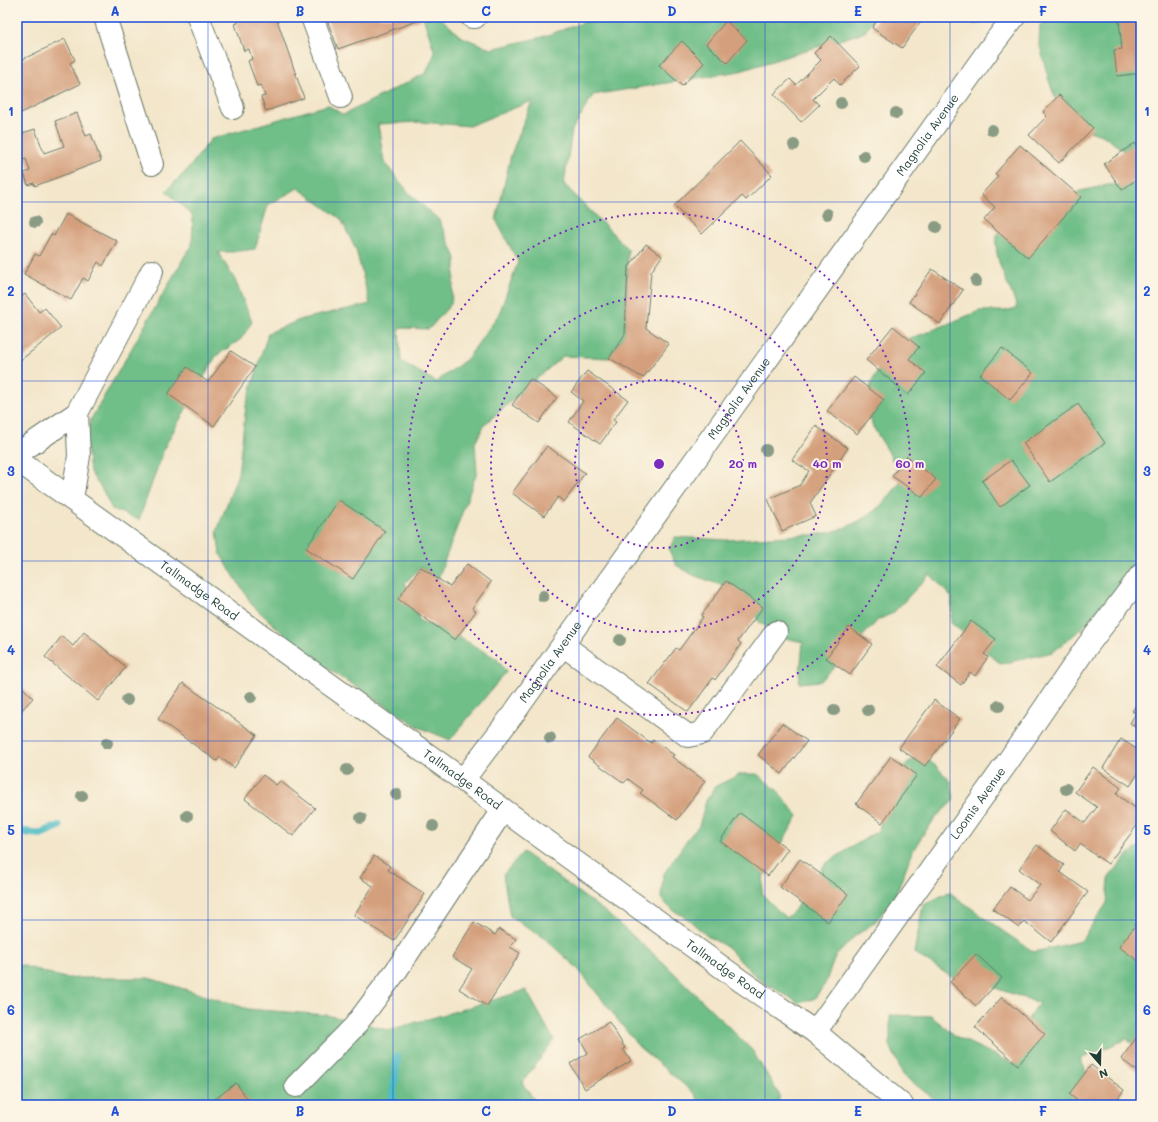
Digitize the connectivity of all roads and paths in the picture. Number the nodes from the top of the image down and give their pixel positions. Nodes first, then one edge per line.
1 (105, 17) edge
2 (198, 17) edge
3 (312, 17) edge
4 (1014, 17) edge
5 (341, 97) dead end
6 (233, 108) dead end
7 (152, 164) dead end
8 (152, 271) dead end
9 (77, 413) junction
10 (17, 454) edge
11 (17, 460) edge
12 (72, 499) junction
13 (1141, 575) edge
14 (776, 632) dead end
15 (563, 645) junction
16 (463, 780) junction
17 (504, 810) junction
18 (815, 1032) junction
19 (296, 1086) dead end
20 (902, 1105) edge

1 - 7 street
2 - 6 street
3 - 5 street
4 - 15 street, Magnolia Avenue
8 - 9 street
9 - 10 street
9 - 12 street
11 - 12 street, Tallmadge Road
12 - 16 street, Tallmadge Road
13 - 18 street, Loomis Avenue
14 - 15 street
15 - 16 street, Magnolia Avenue
16 - 17 street, Tallmadge Road
17 - 18 street, Tallmadge Road
17 - 19 street
18 - 20 street, Tallmadge Road

